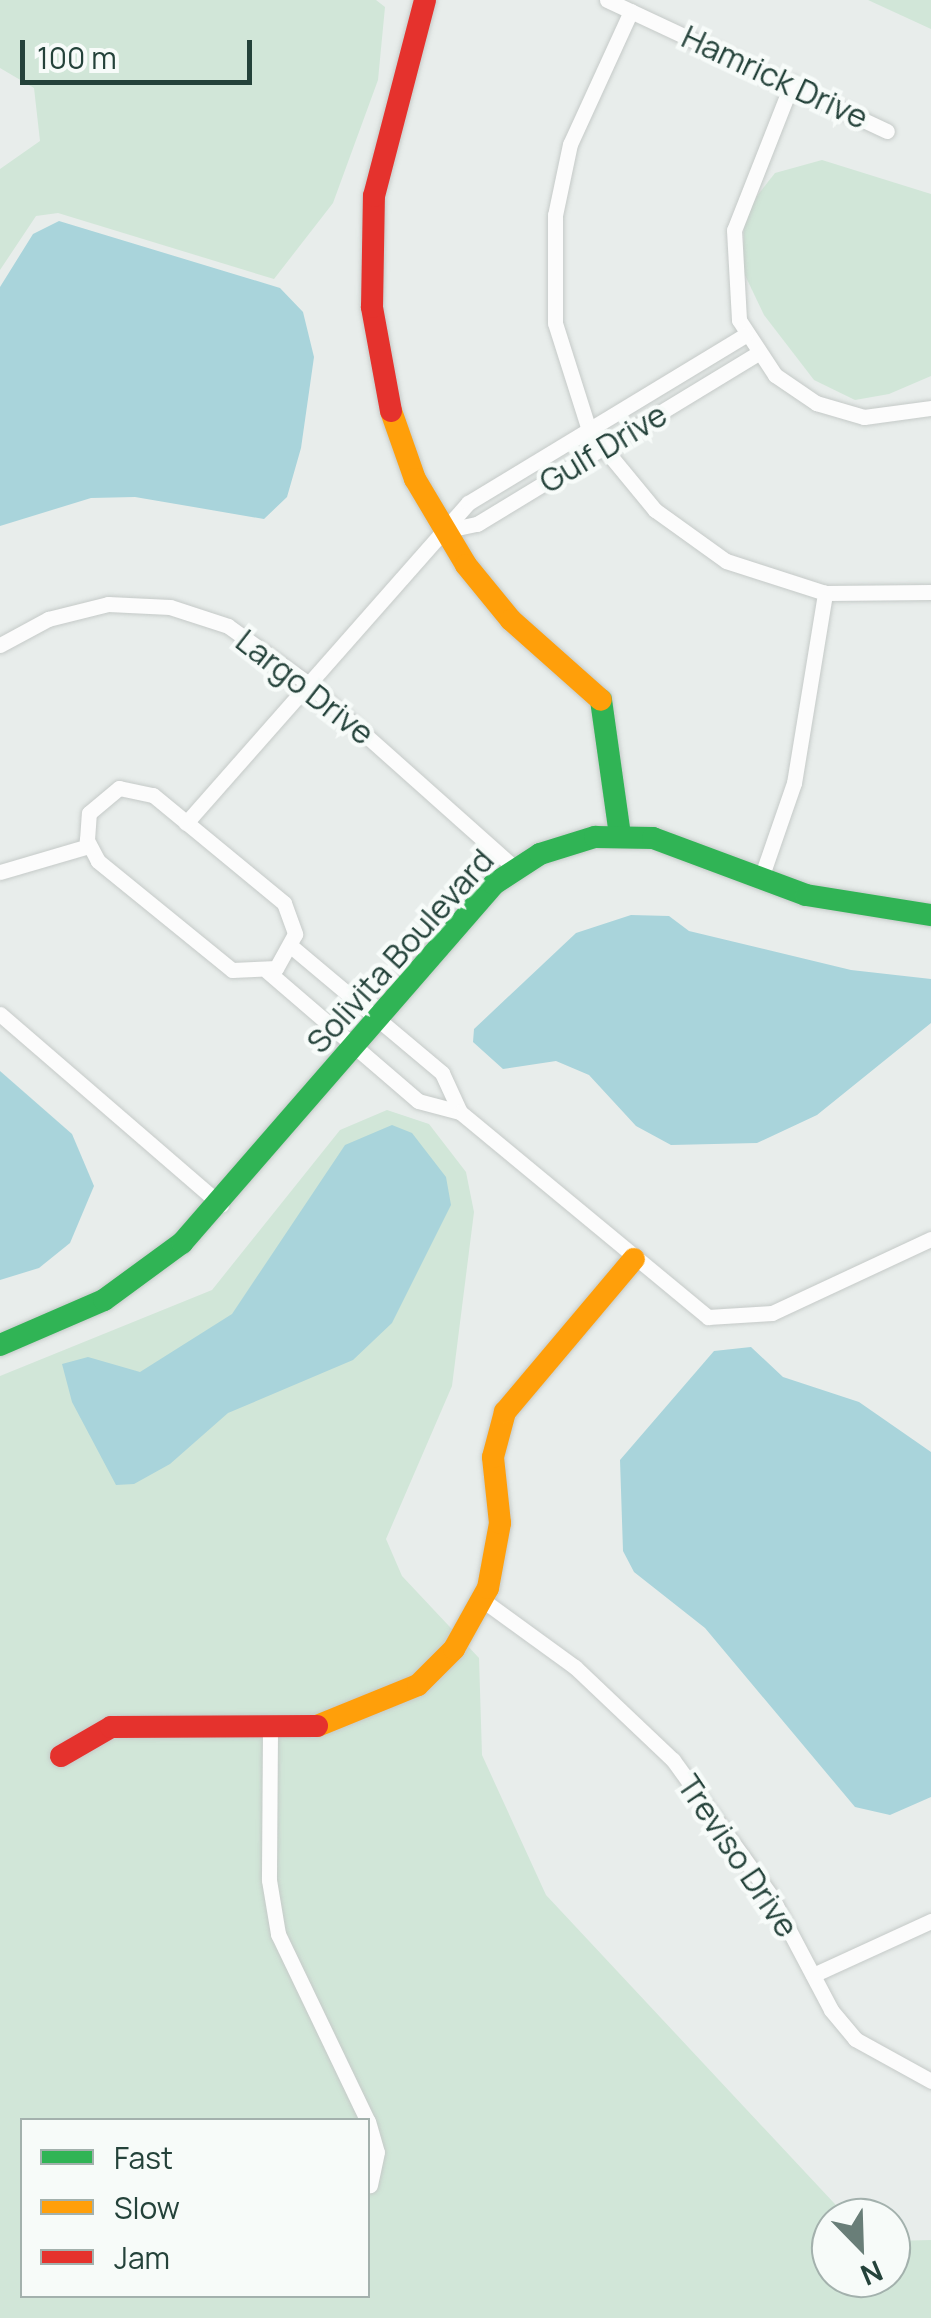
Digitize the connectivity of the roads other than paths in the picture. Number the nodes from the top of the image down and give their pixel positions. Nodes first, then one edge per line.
1 (426, 0) edge
2 (607, 0) edge
3 (631, 11) junction
4 (792, 83) junction
5 (888, 131) dead end
6 (746, 335) junction
7 (758, 353) junction
8 (931, 408) edge
9 (589, 430) junction
10 (601, 449) junction
11 (444, 531) junction
12 (931, 592) edge
13 (825, 593) junction
14 (0, 645) edge
15 (306, 682) junction
16 (186, 823) junction
17 (620, 835) junction
18 (89, 846) junction
19 (515, 868) junction
20 (0, 872) edge
21 (760, 880) junction
22 (931, 915) edge
23 (292, 947) junction
24 (268, 971) junction
25 (0, 1014) edge
26 (379, 1019) junction
27 (356, 1046) junction
28 (460, 1112) junction
29 (220, 1205) junction
30 (931, 1239) edge
31 (634, 1259) junction
32 (0, 1345) edge
33 (484, 1600) junction
34 (270, 1731) junction
35 (61, 1756) dead end
36 (931, 1921) edge
37 (813, 1975) junction
38 (931, 2081) edge
39 (365, 2118) edge
40 (370, 2130) edge
41 (370, 2186) edge

1 - 11 street
2 - 3 street, Hamrick Drive
3 - 4 street, Hamrick Drive
3 - 9 street
4 - 5 street, Hamrick Drive
4 - 6 street
6 - 7 street
6 - 9 street, Gulf Drive
7 - 8 street
7 - 10 street, Gulf Drive
9 - 10 street
9 - 11 street, Gulf Drive
10 - 11 street, Gulf Drive
10 - 13 street
11 - 15 street, Gulf Drive
11 - 17 street
12 - 13 street
13 - 21 street
14 - 15 street, Largo Drive
15 - 16 street, Gulf Drive
15 - 19 street, Largo Drive
16 - 18 street
16 - 23 street
17 - 19 street, Solivita Boulevard
17 - 21 street, Solivita Boulevard
18 - 20 street
18 - 24 street
19 - 26 street, Solivita Boulevard
21 - 22 street, Solivita Boulevard
23 - 24 street
23 - 26 street
24 - 27 street
25 - 29 street
26 - 27 street, Solivita Boulevard
26 - 28 street
27 - 28 street
27 - 29 street, Solivita Boulevard
28 - 31 street
29 - 32 street, Solivita Boulevard
30 - 31 street
31 - 33 street
33 - 34 street
33 - 37 street, Treviso Drive
34 - 35 street
34 - 39 street
36 - 37 street
37 - 38 street, Treviso Drive
40 - 41 street

